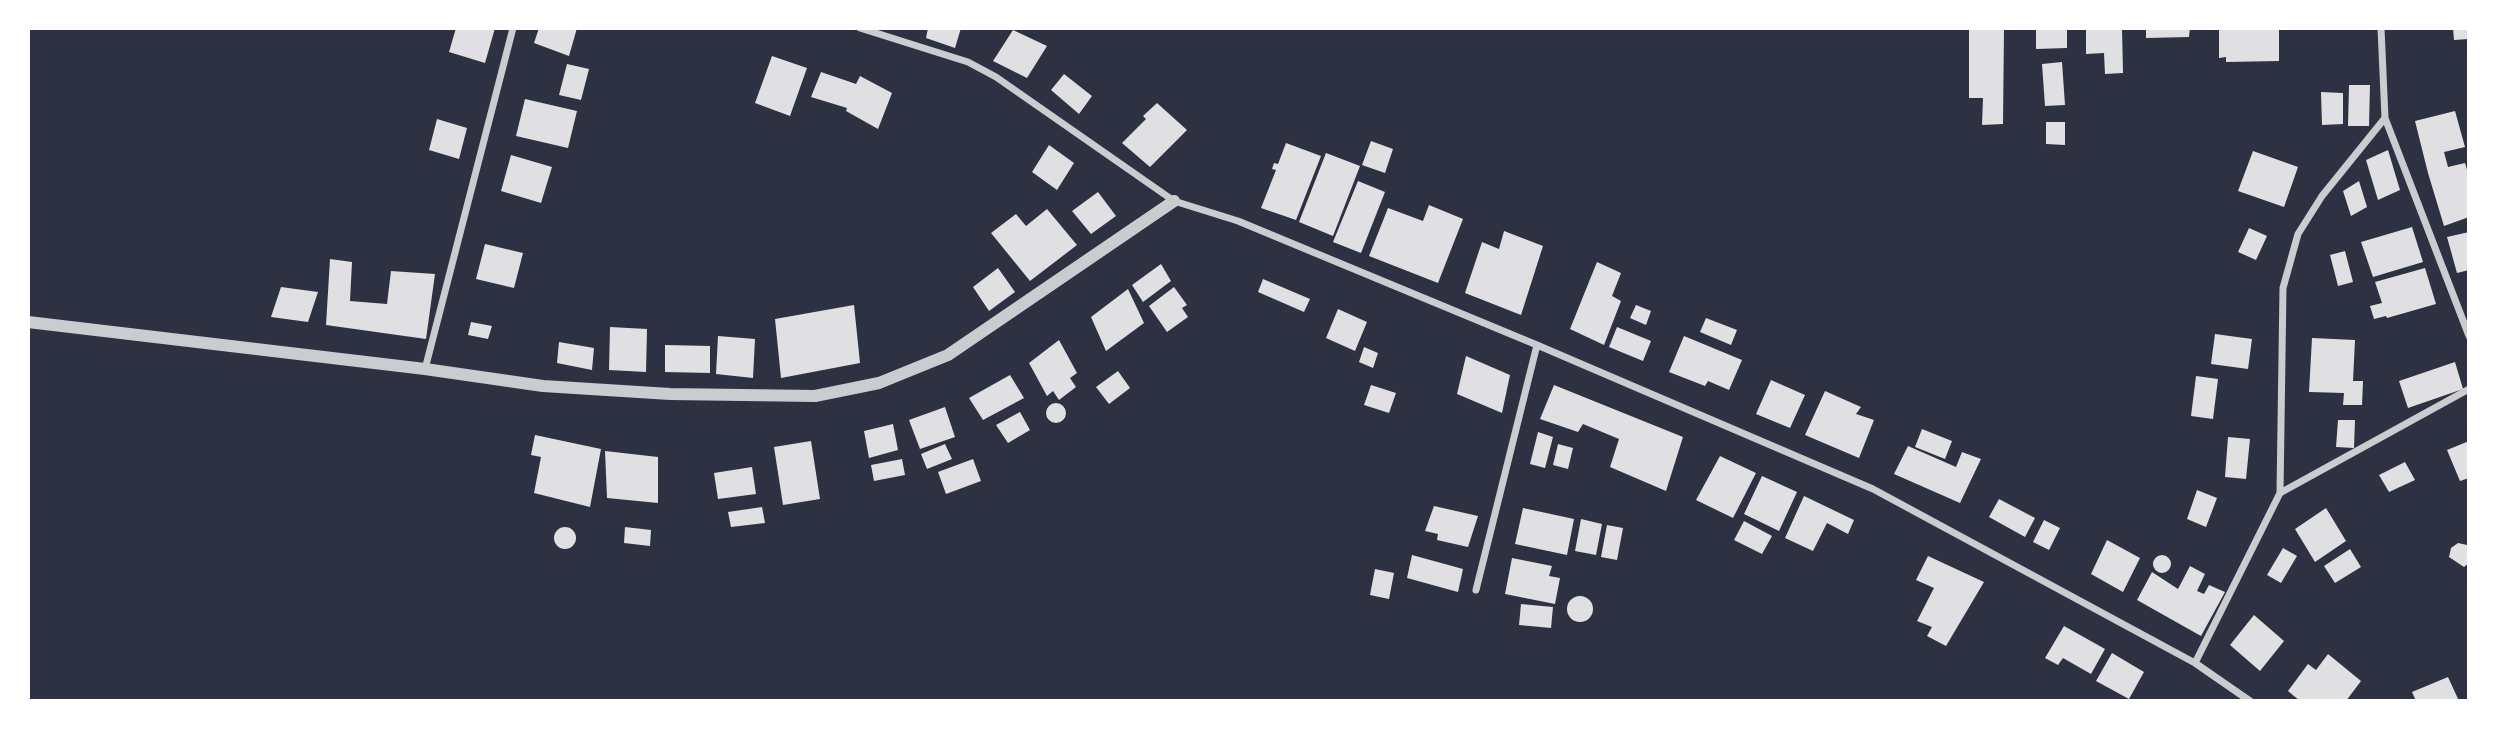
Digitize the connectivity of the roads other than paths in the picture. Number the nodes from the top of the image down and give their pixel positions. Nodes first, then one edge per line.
1 (513, 28) edge
2 (860, 28) edge
3 (2381, 28) edge
4 (2385, 118) junction
5 (1174, 201) junction
6 (28, 323) edge
7 (2469, 336) edge
8 (1537, 345) junction
9 (425, 369) junction
10 (2469, 389) edge
11 (2280, 493) junction
12 (1476, 590) dead end
13 (2195, 663) junction
14 (2250, 701) edge

1 - 9 street
2 - 5 street
3 - 4 street
4 - 7 street
4 - 11 street
5 - 8 street
5 - 9 street
6 - 9 street
8 - 12 street
8 - 13 street
10 - 11 street
11 - 13 street
13 - 14 street

